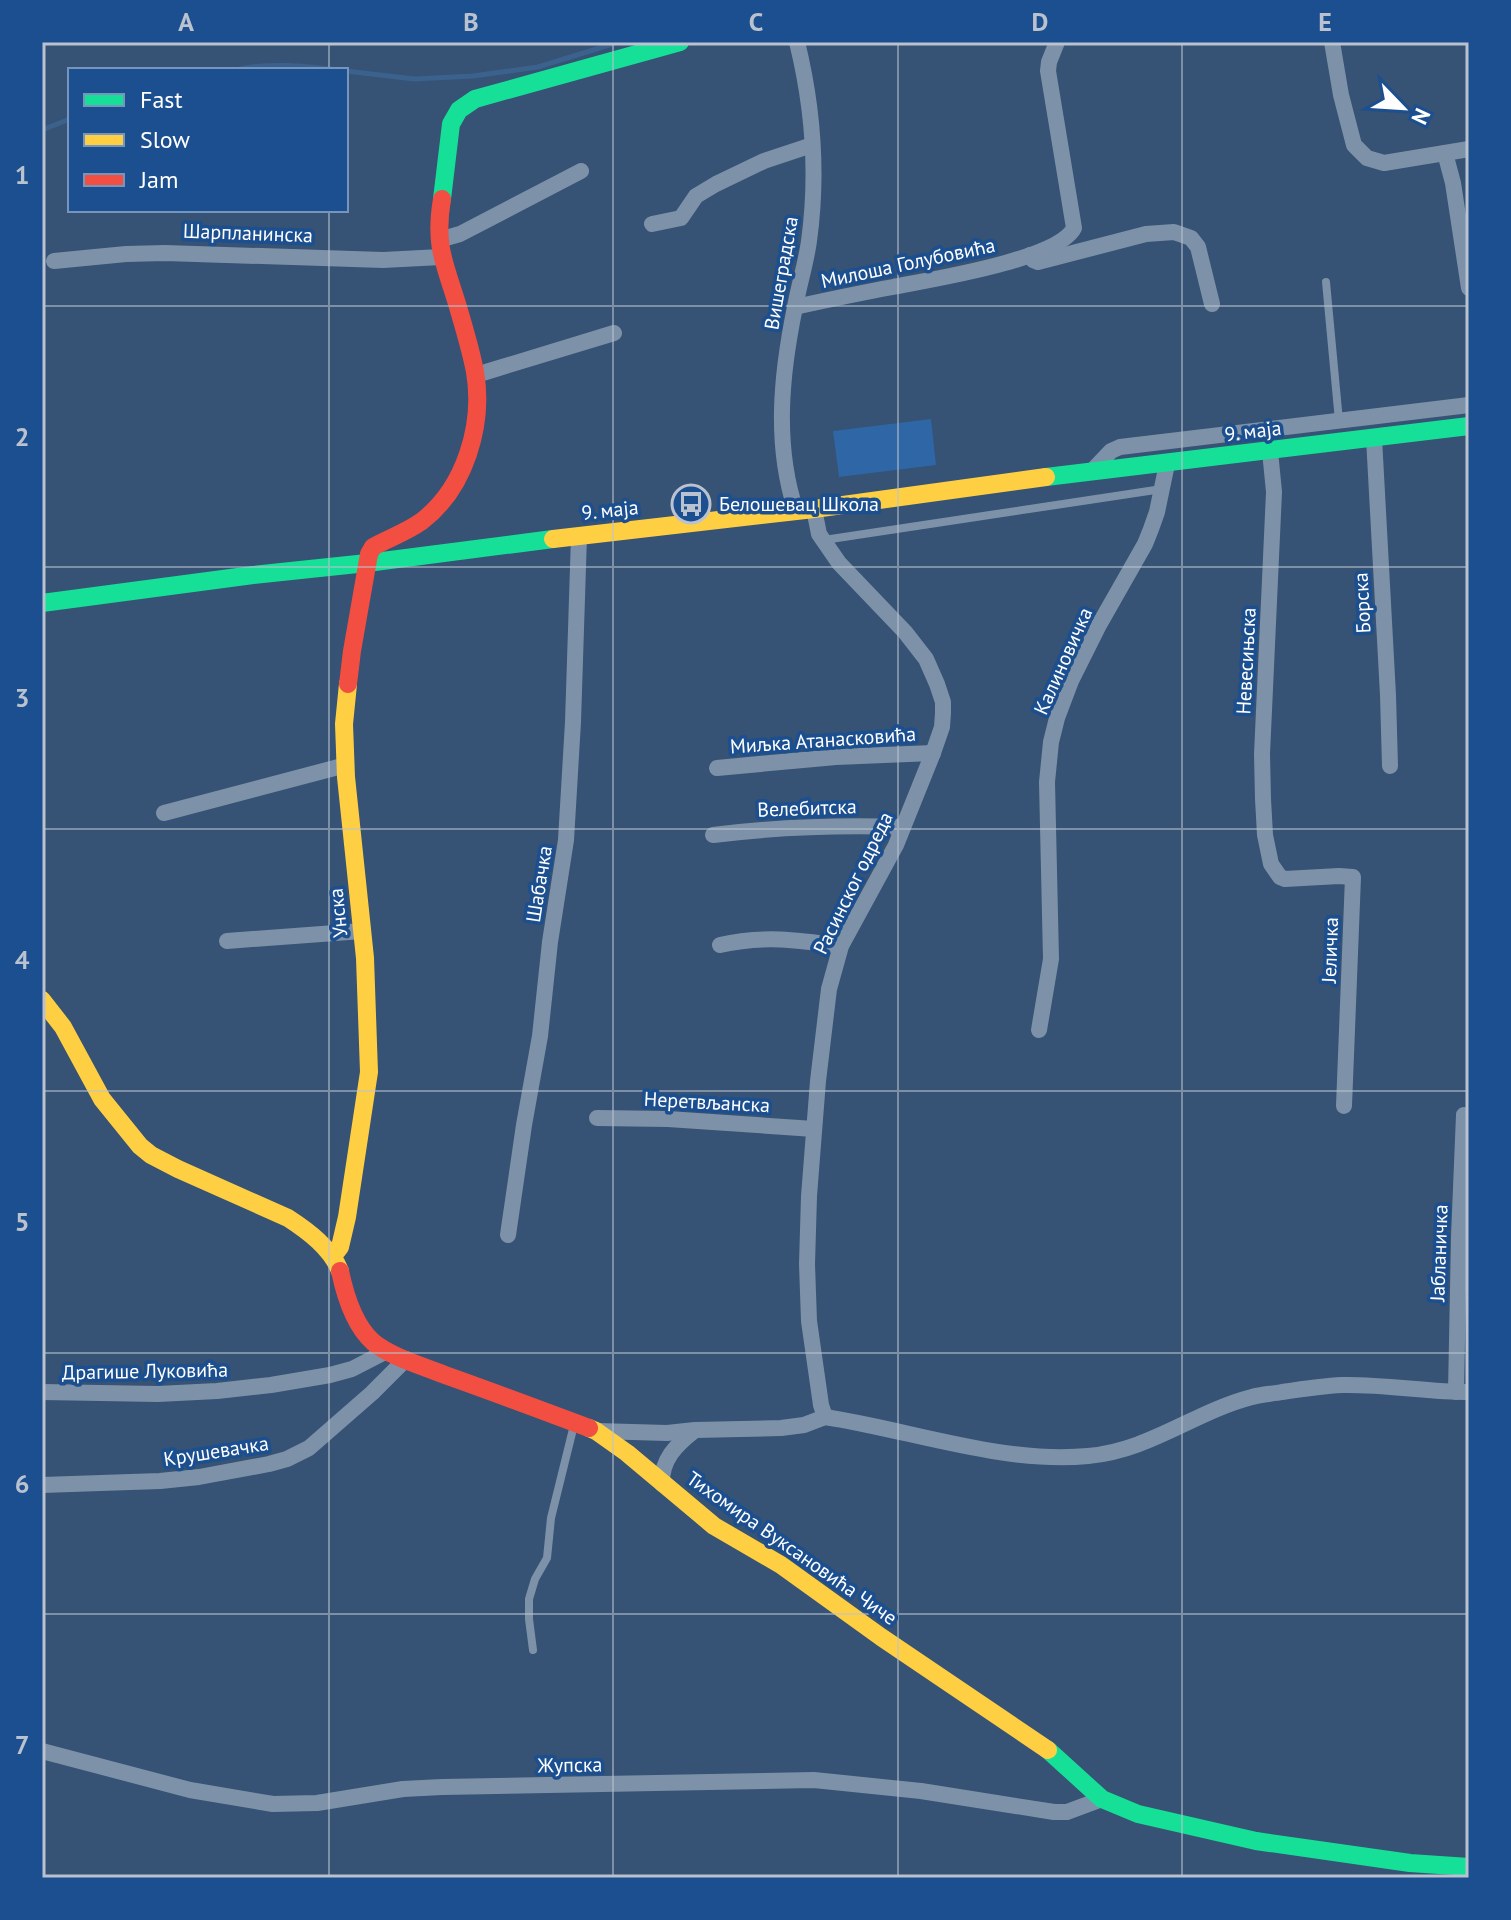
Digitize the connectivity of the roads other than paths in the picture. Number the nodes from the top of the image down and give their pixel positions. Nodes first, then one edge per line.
1 (680, 42) edge
2 (797, 42) edge
3 (1057, 42) edge
4 (1332, 42) edge
5 (812, 145) junction
6 (1469, 149) edge
7 (1445, 153) junction
8 (581, 171) dead end
9 (652, 224) dead end
10 (440, 248) junction
11 (1030, 255) junction
12 (54, 261) dead end
13 (1326, 282) dead end
14 (1469, 288) edge
15 (1212, 304) dead end
16 (795, 307) junction
17 (614, 333) dead end
18 (476, 375) junction
19 (1469, 405) edge
20 (1339, 421) junction
21 (1469, 426) edge
22 (1374, 438) junction
23 (1341, 442) junction
24 (1270, 451) junction
25 (1167, 464) junction
26 (1091, 472) junction
27 (1162, 489) junction
28 (805, 510) junction
29 (579, 536) junction
30 (823, 540) junction
31 (367, 563) junction
32 (42, 603) edge
33 (933, 753) junction
34 (346, 765) junction
35 (1390, 766) dead end
36 (717, 768) dead end
37 (164, 813) dead end
38 (903, 827) junction
39 (713, 835) dead end
40 (1275, 872) joint
41 (362, 931) junction
42 (227, 941) dead end
43 (720, 945) dead end
44 (841, 946) junction
45 (42, 1000) edge
46 (1039, 1030) dead end
47 (1344, 1106) dead end
48 (1464, 1115) dead end
49 (597, 1118) dead end
50 (814, 1129) junction
51 (508, 1235) dead end
52 (333, 1256) junction
53 (387, 1351) junction
54 (406, 1359) junction
55 (42, 1392) edge
56 (1462, 1392) edge
57 (825, 1417) junction
58 (574, 1423) junction
59 (695, 1430) junction
60 (596, 1431) junction
61 (662, 1484) junction
62 (42, 1485) edge
63 (533, 1650) dead end
64 (42, 1751) edge
65 (1102, 1799) junction
66 (1469, 1867) edge

1 - 10 street
2 - 5 street, Вишеградска
3 - 11 street, Милоша Голубовића
4 - 7 street
5 - 9 street
5 - 16 street, Вишеградска
6 - 7 street
7 - 14 street
8 - 10 street, Шарпланинска
10 - 12 street, Шарпланинска
10 - 18 street
11 - 15 street, Милоша Голубовића
11 - 16 street, Милоша Голубовића
13 - 20 lane
16 - 28 street, Вишеградска
17 - 18 street
18 - 31 street
19 - 20 street
20 - 23 lane
20 - 26 street
21 - 22 street, 9. маја
22 - 23 street, 9. маја
22 - 35 street, Борска
23 - 24 street, 9. маја
24 - 25 street, 9. маја
24 - 40 street, Невесињска
25 - 26 street, 9. маја
25 - 27 street, Калиновичка
26 - 28 street, 9. маја
27 - 30 lane
27 - 46 street, Калиновичка
28 - 29 street, 9. маја
28 - 30 street, Расинског одреда
29 - 31 street, 9. маја
29 - 51 street, Шабачка
30 - 33 street, Расинског одреда
31 - 32 street, 9. маја
31 - 34 street, Унска
33 - 36 street, Миљка Атанасковића
33 - 38 street, Расинског одреда
34 - 37 street
34 - 41 street, Унска
38 - 39 street, Велебитска
38 - 44 street, Расинског одреда
40 - 47 street, Јеличка
41 - 42 street
41 - 52 street, Унска
43 - 44 street
44 - 50 street, Расинског одреда
45 - 52 street, Тихомира Вуксановића Чиче
48 - 56 street, Јабланичка
49 - 50 street, Неретвљанска
50 - 57 street, Расинског одреда
52 - 53 street, Тихомира Вуксановића Чиче
53 - 54 street, Тихомира Вуксановића Чиче
53 - 55 street, Драгише Луковића
54 - 58 street, Тихомира Вуксановића Чиче
54 - 62 street, Крушевачка
56 - 57 street
57 - 59 street
58 - 60 street, Тихомира Вуксановића Чиче
58 - 63 lane
59 - 60 street
59 - 61 street
60 - 61 street, Тихомира Вуксановића Чиче
61 - 65 street, Тихомира Вуксановића Чиче
64 - 65 street, Жупска
65 - 66 street, Тихомира Вуксановића Чиче

